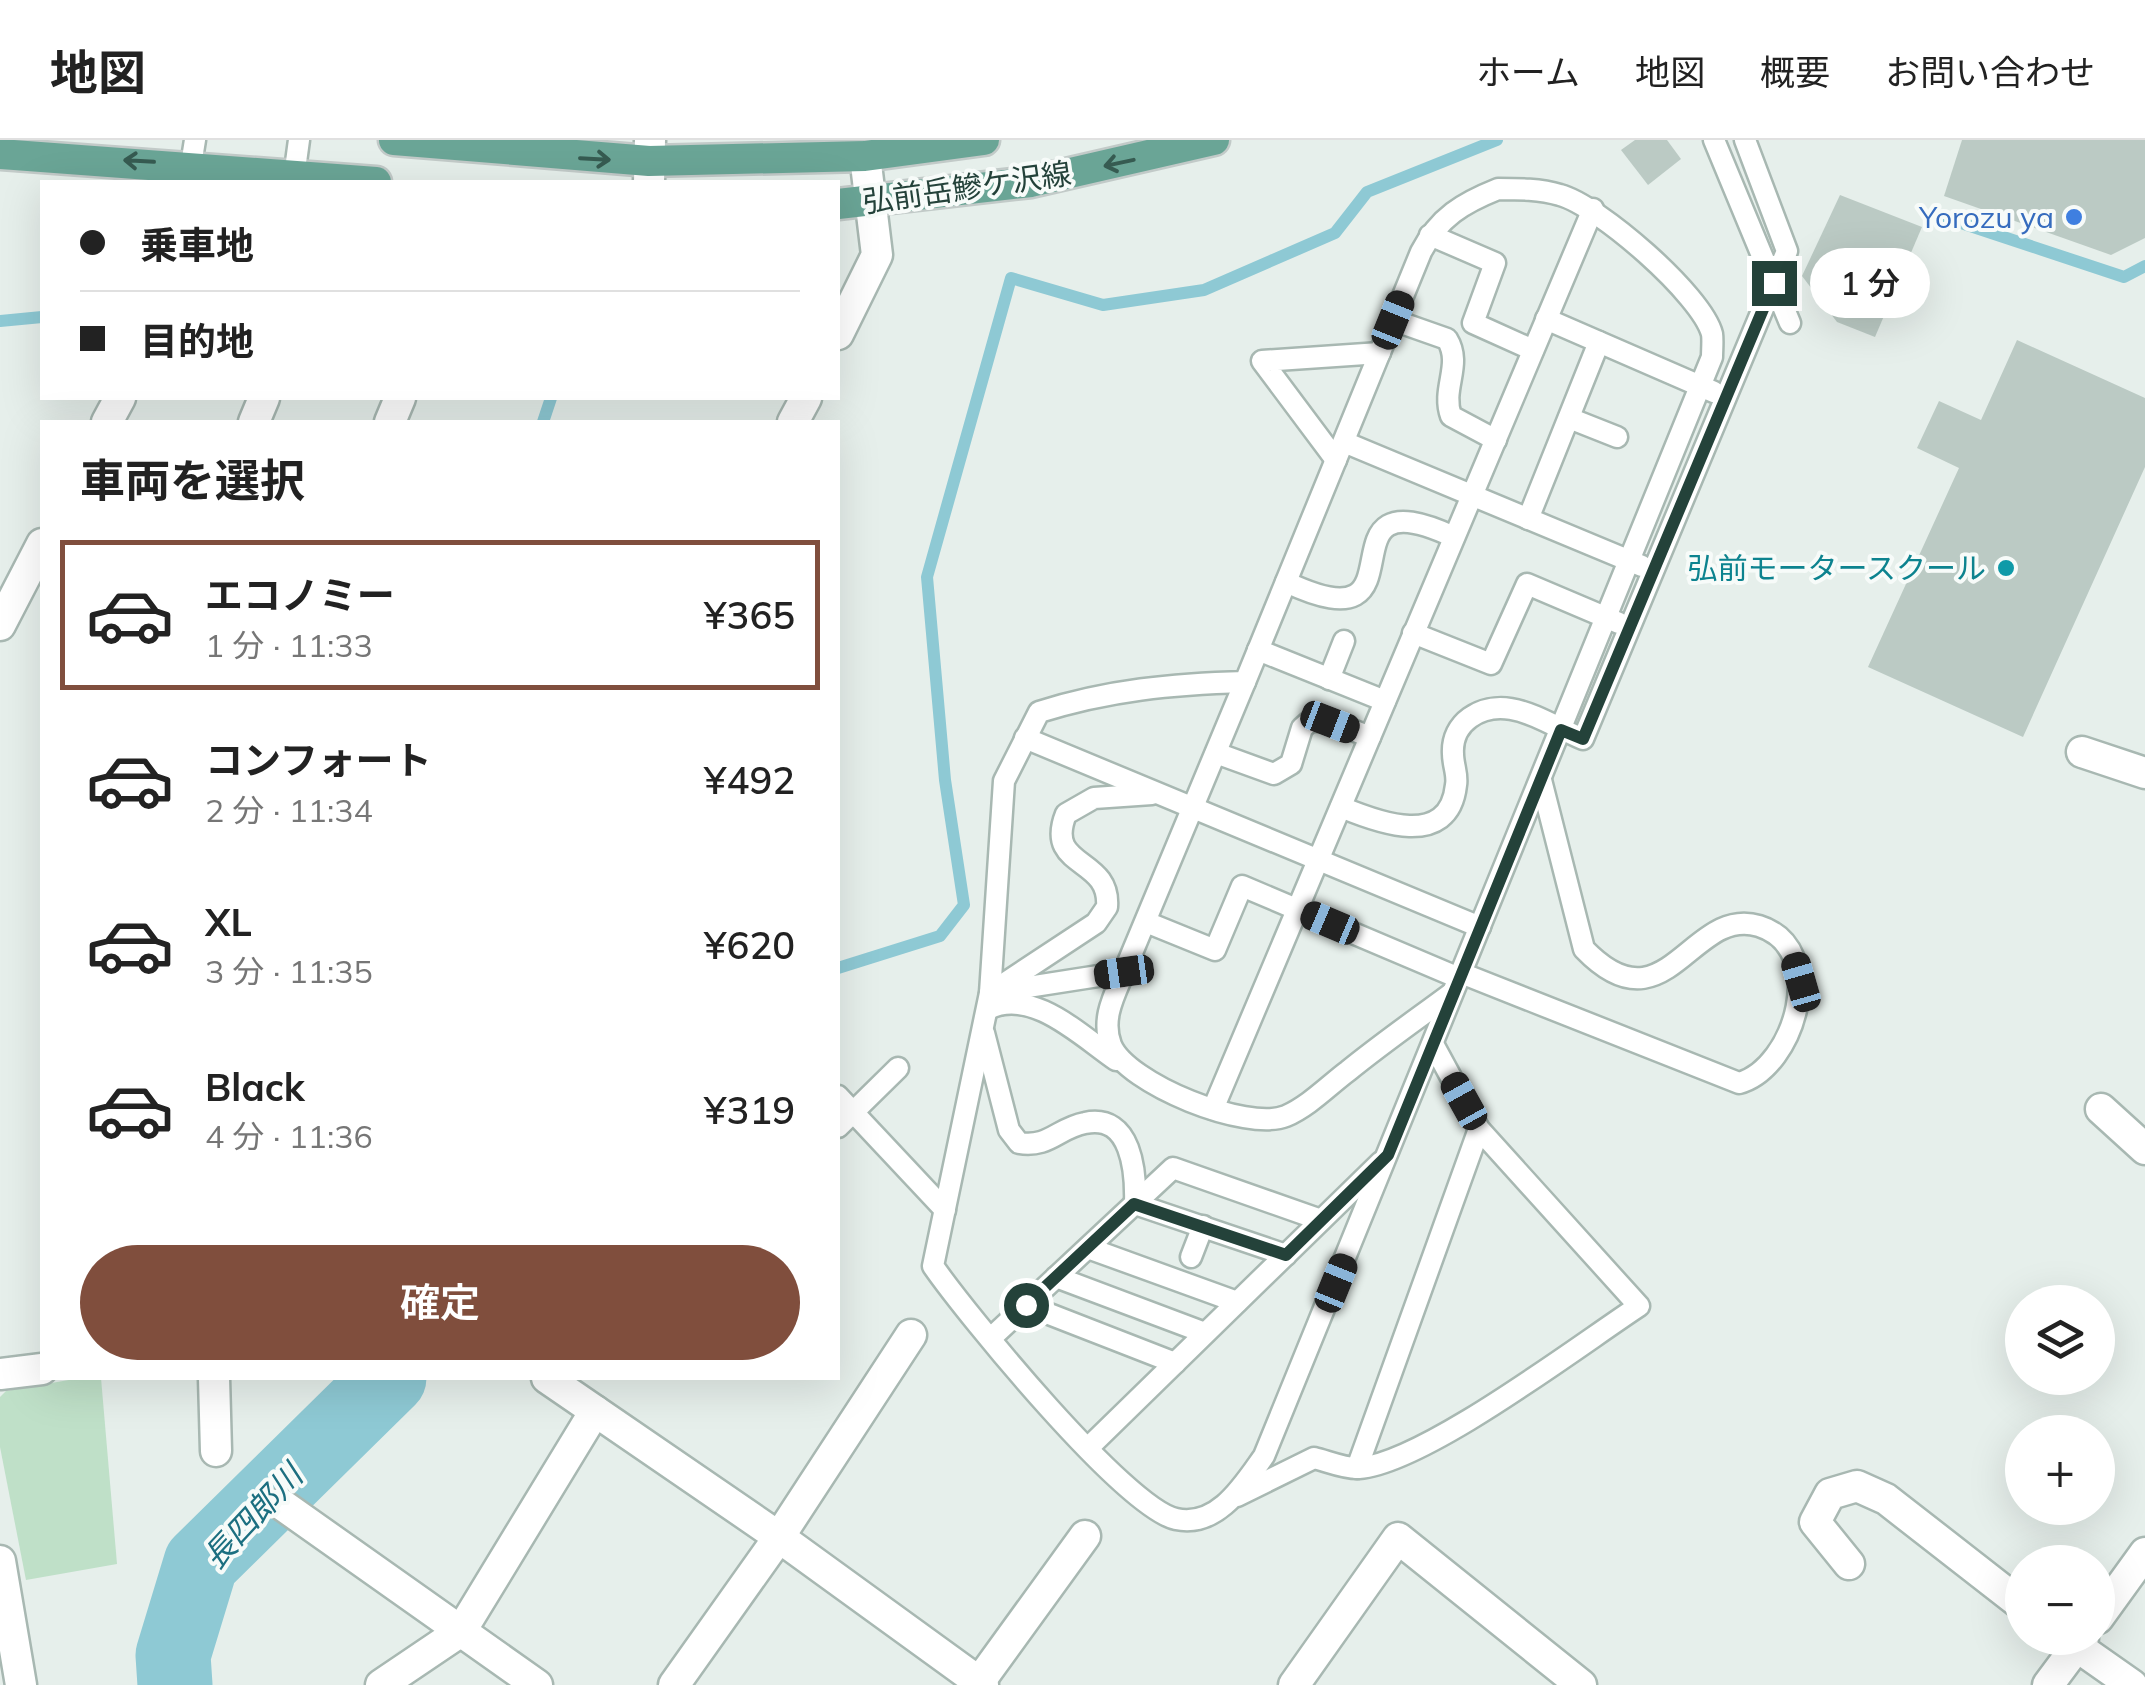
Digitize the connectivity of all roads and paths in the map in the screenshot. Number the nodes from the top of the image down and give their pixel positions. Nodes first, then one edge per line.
1 (299, 140) edge
2 (394, 140) edge
3 (984, 140) edge
4 (1214, 140) edge
5 (1714, 140) edge
6 (1745, 140) edge
7 (193, 152) edge
8 (0, 154) edge
9 (865, 156) junction
10 (650, 161) edge
11 (294, 177) junction
12 (343, 180) edge
13 (872, 201) junction
14 (840, 204) edge
15 (1593, 209) junction
16 (1430, 236) junction
17 (1774, 283) junction
18 (1546, 319) junction
19 (1393, 320) junction
20 (1790, 323) dead end
21 (840, 330) edge
22 (1600, 342) junction
23 (1534, 350) junction
24 (1380, 353) junction
25 (1702, 387) junction
26 (1726, 398) junction
27 (1568, 418) junction
28 (1617, 437) dead end
29 (1496, 440) junction
30 (1340, 451) junction
31 (1472, 494) junction
32 (1528, 519) junction
33 (1454, 538) junction
34 (40, 548) edge
35 (1630, 561) junction
36 (1653, 571) junction
37 (1286, 582) junction
38 (1607, 618) junction
39 (0, 624) edge
40 (1630, 628) junction
41 (1414, 633) junction
42 (1344, 641) dead end
43 (1258, 650) junction
44 (1328, 679) junction
45 (1245, 682) junction
46 (1385, 701) junction
47 (1561, 730) junction
48 (1370, 737) junction
49 (1025, 738) junction
50 (2082, 752) dead end
51 (1216, 753) junction
52 (2145, 773) edge
53 (1541, 780) junction
54 (1160, 794) junction
55 (1341, 807) junction
56 (1194, 808) junction
57 (1318, 858) junction
58 (1297, 909) junction
59 (1146, 922) junction
60 (1480, 927) junction
61 (1124, 972) junction
62 (1458, 981) junction
63 (986, 1010) junction
64 (1432, 1044) junction
65 (1126, 1066) junction
66 (898, 1068) dead end
67 (1213, 1109) junction
68 (2101, 1109) dead end
69 (845, 1120) edge
70 (1479, 1130) junction
71 (2145, 1148) edge
72 (1388, 1155) junction
73 (1134, 1204) junction
74 (945, 1210) junction
75 (1321, 1220) junction
76 (1203, 1226) junction
77 (1088, 1248) junction
78 (1286, 1255) junction
79 (1191, 1257) dead end
80 (1056, 1277) junction
81 (1236, 1302) junction
82 (1026, 1305) junction
83 (1205, 1333) junction
84 (910, 1335) dead end
85 (991, 1338) junction
86 (1175, 1362) junction
87 (40, 1369) edge
88 (0, 1374) edge
89 (214, 1380) edge
90 (550, 1380) edge
91 (595, 1411) junction
92 (1089, 1446) junction
93 (216, 1451) dead end
94 (1356, 1468) junction
95 (1236, 1496) junction
96 (281, 1504) dead end
97 (1085, 1536) dead end
98 (780, 1537) junction
99 (2145, 1553) edge
100 (0, 1561) edge
101 (1848, 1564) dead end
102 (2005, 1592) edge
103 (2115, 1594) edge
104 (461, 1631) junction
105 (2066, 1655) edge
106 (2094, 1655) edge
107 (980, 1684) edge
108 (21, 1685) edge
109 (381, 1685) edge
110 (537, 1685) edge
111 (674, 1685) edge
112 (1294, 1685) edge
113 (1580, 1685) edge
114 (2048, 1685) edge
115 (2132, 1685) edge

1 - 11 lane
2 -> 10 main road
3 - 9 main road
4 -> 13 main road, 弘前岳鰺ケ沢線
5 - 17 lane
6 - 17 lane
7 -> 8 main road
7 - 11 main road
9 - 10 main road
9 - 13 street
11 - 12 main road
13 - 14 main road, 弘前岳鰺ケ沢線
13 - 21 street
15 - 16 lane
15 - 18 lane
15 - 25 lane
16 - 19 lane
16 - 23 lane
17 - 20 lane
17 - 26 lane
18 - 22 lane
18 - 23 lane
19 - 24 lane
19 - 29 lane
22 - 25 lane
22 - 27 lane
23 - 29 lane
24 - 30 lane
24 - 30 lane
25 - 26 lane
25 - 35 lane
26 - 36 lane
27 - 28 lane
27 - 32 lane
29 - 31 lane
30 - 31 lane
30 - 37 lane
31 - 32 lane
31 - 33 lane
32 - 35 lane
33 - 37 lane
33 - 41 lane
34 - 39 street
35 - 36 lane
35 - 38 lane
36 - 40 lane
37 - 43 lane
38 - 40 lane
38 - 41 lane
38 - 47 lane
40 - 47 lane
41 - 46 lane
42 - 44 lane
43 - 44 lane
43 - 45 lane
44 - 46 lane
45 - 49 lane
45 - 51 lane
46 - 48 lane
47 - 53 lane
47 - 55 lane
48 - 51 lane
48 - 55 lane
49 - 54 lane
49 - 63 lane
50 - 52 street
51 - 56 lane
53 - 60 lane
53 - 62 lane
54 - 56 lane
54 - 63 lane
55 - 57 lane
56 - 57 lane
56 - 59 lane
57 - 58 lane
57 - 60 lane
58 - 59 lane
58 - 62 lane
58 - 67 lane
59 - 61 lane
60 - 62 lane
61 - 63 lane
61 - 65 lane
62 - 64 lane
62 - 67 lane
63 - 65 lane
63 - 73 lane
63 - 74 lane
64 - 70 lane
64 - 72 lane
65 - 67 lane
66 - 69 lane
68 - 71 street
69 - 74 lane
70 - 94 lane
70 - 94 lane
72 - 75 lane
72 - 95 lane
73 - 75 lane
73 - 76 lane
73 - 77 lane
74 - 85 lane
75 - 78 lane
76 - 78 lane
76 - 79 lane
77 - 80 lane
77 - 81 lane
78 - 81 lane
80 - 82 lane
80 - 83 lane
81 - 83 lane
82 - 85 lane
82 - 86 lane
83 - 86 lane
84 - 98 street
85 - 92 lane
86 - 92 lane
87 - 88 street
89 - 93 street
90 - 91 street
91 - 98 street
91 - 104 street
92 - 95 lane
94 - 95 lane
96 - 104 street
97 - 107 street
98 - 107 street
98 - 111 street
99 - 103 street
100 - 108 street
101 - 102 street
104 - 109 street
104 - 110 street
105 - 114 street
106 - 115 street
112 - 113 street

